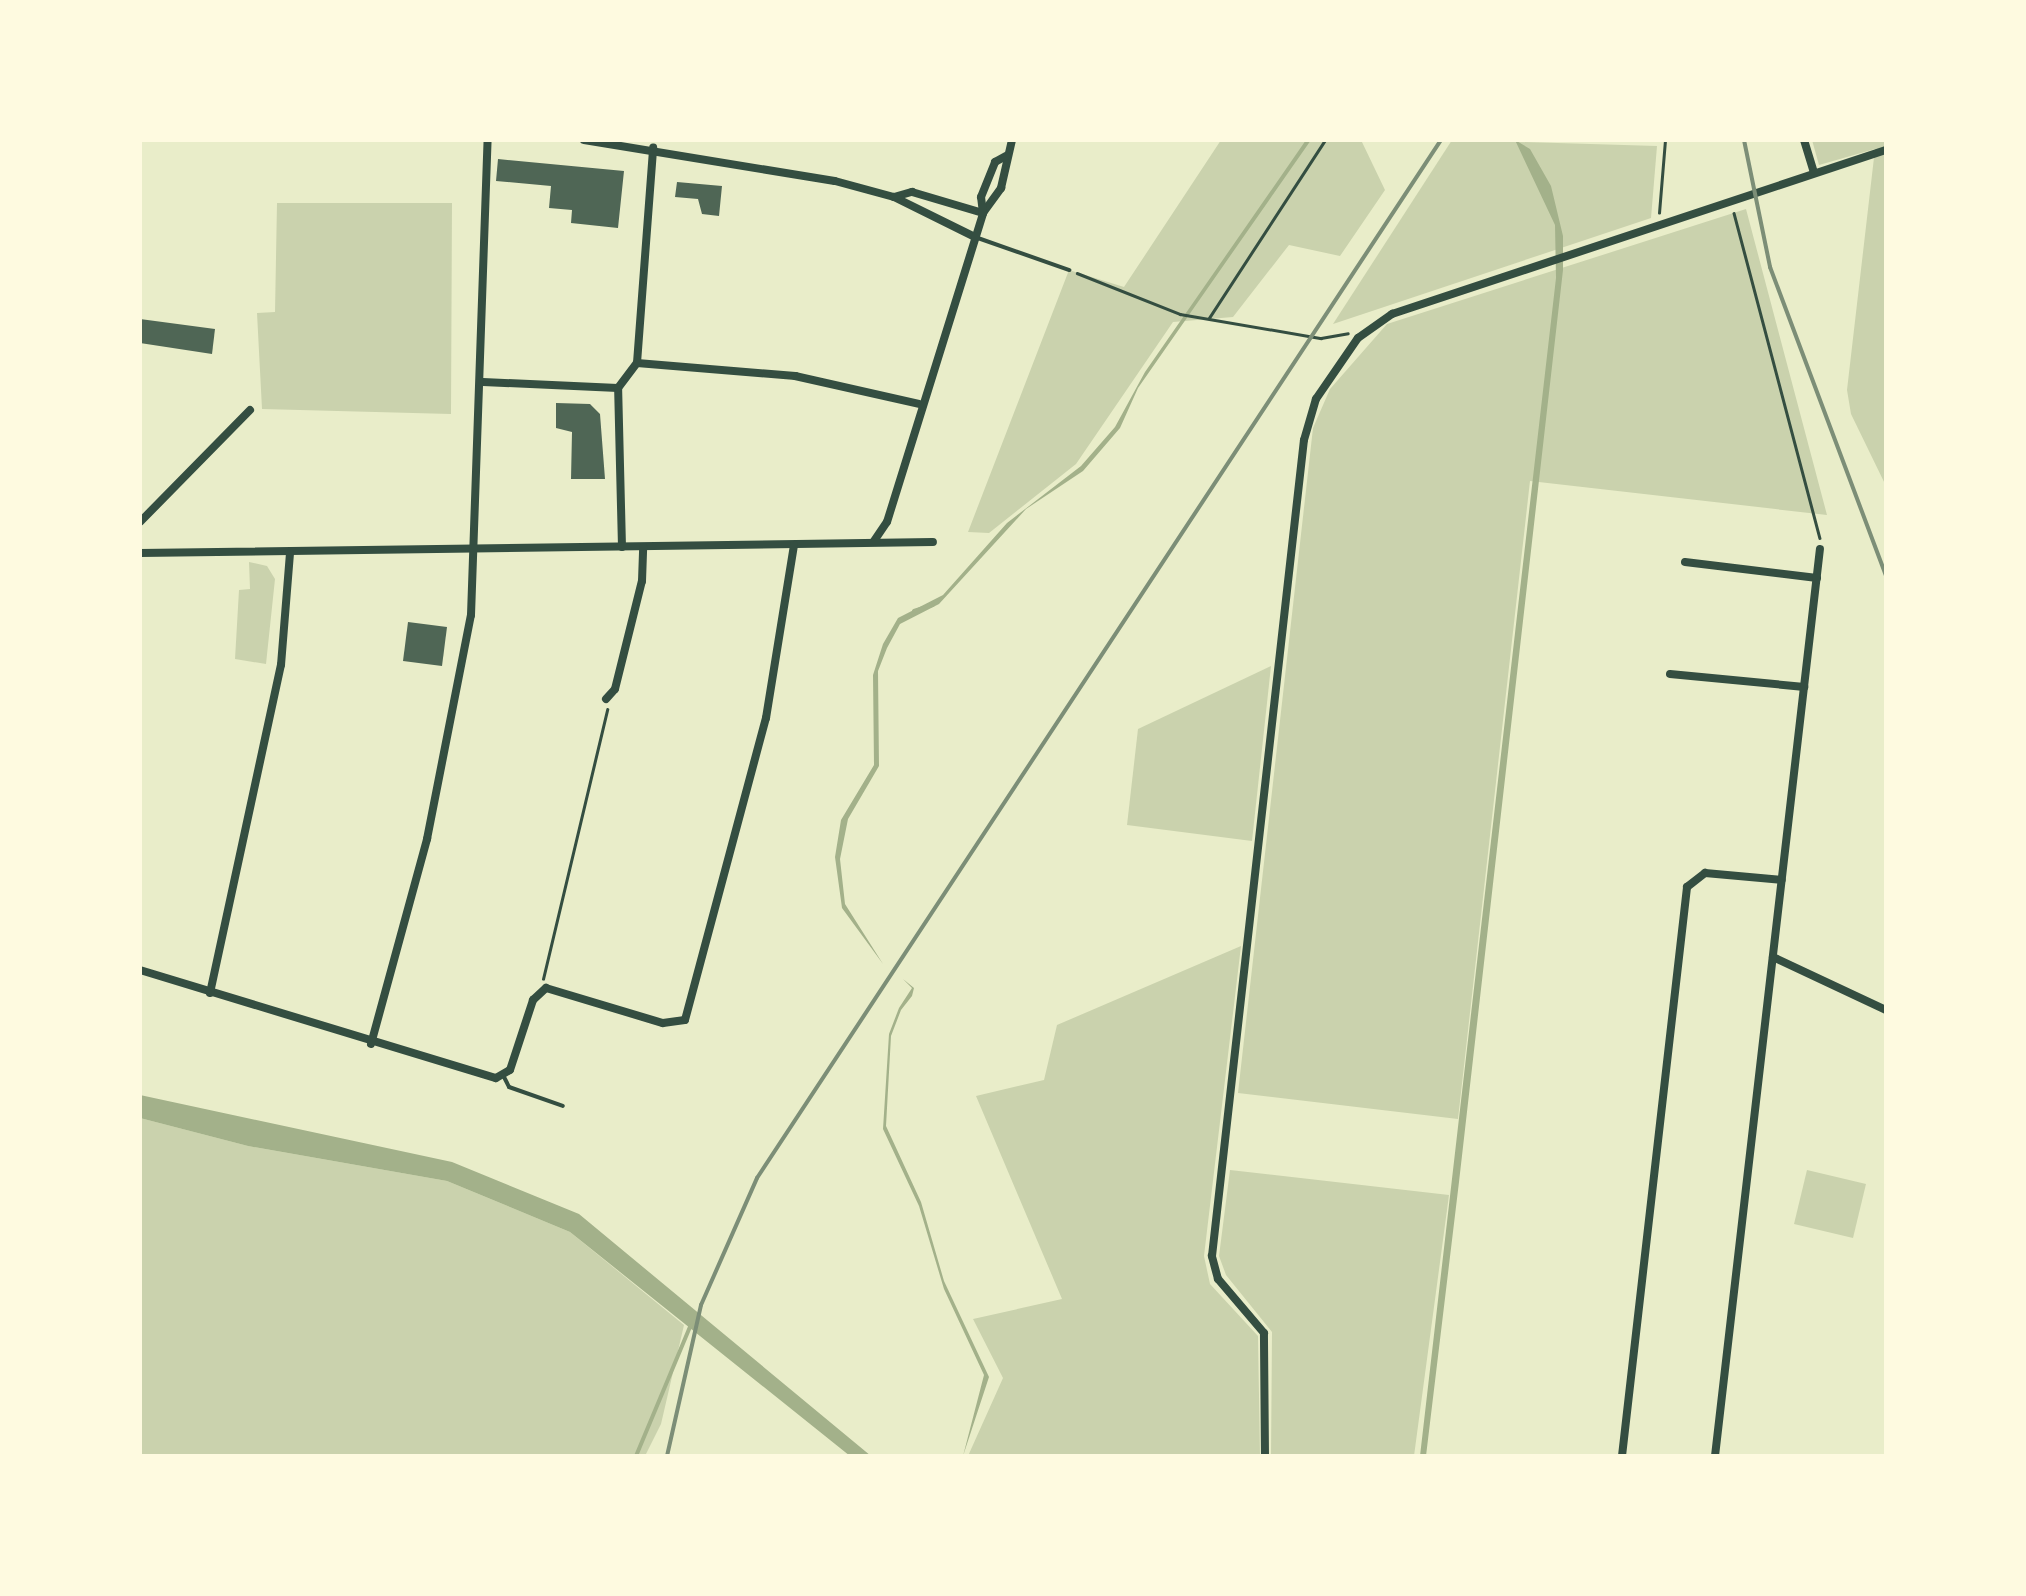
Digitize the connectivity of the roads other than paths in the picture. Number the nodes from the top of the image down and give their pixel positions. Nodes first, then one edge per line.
1 (488, 140) edge
2 (584, 140) edge
3 (1012, 140) edge
4 (1804, 140) edge
5 (653, 148) junction
6 (1886, 150) edge
7 (1006, 156) junction
8 (1814, 173) junction
9 (894, 197) junction
10 (983, 213) junction
11 (975, 237) junction
12 (1069, 270) road end
13 (637, 363) junction
14 (483, 382) junction
15 (618, 388) junction
16 (919, 404) junction
17 (250, 410) dead end
18 (140, 522) edge
19 (874, 541) junction
20 (933, 542) dead end
21 (794, 544) junction
22 (643, 547) junction
23 (622, 548) junction
24 (1820, 549) road end
25 (476, 550) junction
26 (290, 552) junction
27 (140, 553) edge
28 (1685, 562) dead end
29 (1817, 578) junction
30 (1670, 674) dead end
31 (1804, 687) junction
32 (606, 699) road end
33 (1782, 880) junction
34 (1773, 957) junction
35 (140, 970) edge
36 (210, 993) junction
37 (1886, 1010) edge
38 (371, 1044) junction
39 (504, 1076) junction
40 (563, 1106) dead end
41 (1265, 1456) edge
42 (1622, 1456) edge
43 (1716, 1456) edge

1 - 14 street
2 - 5 street
3 - 7 street
4 - 8 street
5 - 9 street
5 - 13 street
6 - 8 street
7 - 10 street
7 - 10 street
8 - 41 street
9 - 10 street
9 - 11 street
10 - 11 street
11 - 12 lane
11 - 16 street
13 - 15 street
13 - 16 street
14 - 15 street
14 - 25 street
15 - 23 street
16 - 19 street
17 - 18 street
19 - 20 street
19 - 21 street
21 - 22 street
21 - 39 street
22 - 23 street
22 - 32 street
23 - 25 street
24 - 29 street
25 - 26 street
25 - 38 street
26 - 27 street
26 - 36 street
28 - 29 street
29 - 31 street
30 - 31 street
31 - 33 street
33 - 34 street
33 - 42 street
34 - 37 street
34 - 43 street
35 - 36 street
36 - 38 street
38 - 39 street
39 - 40 lane

